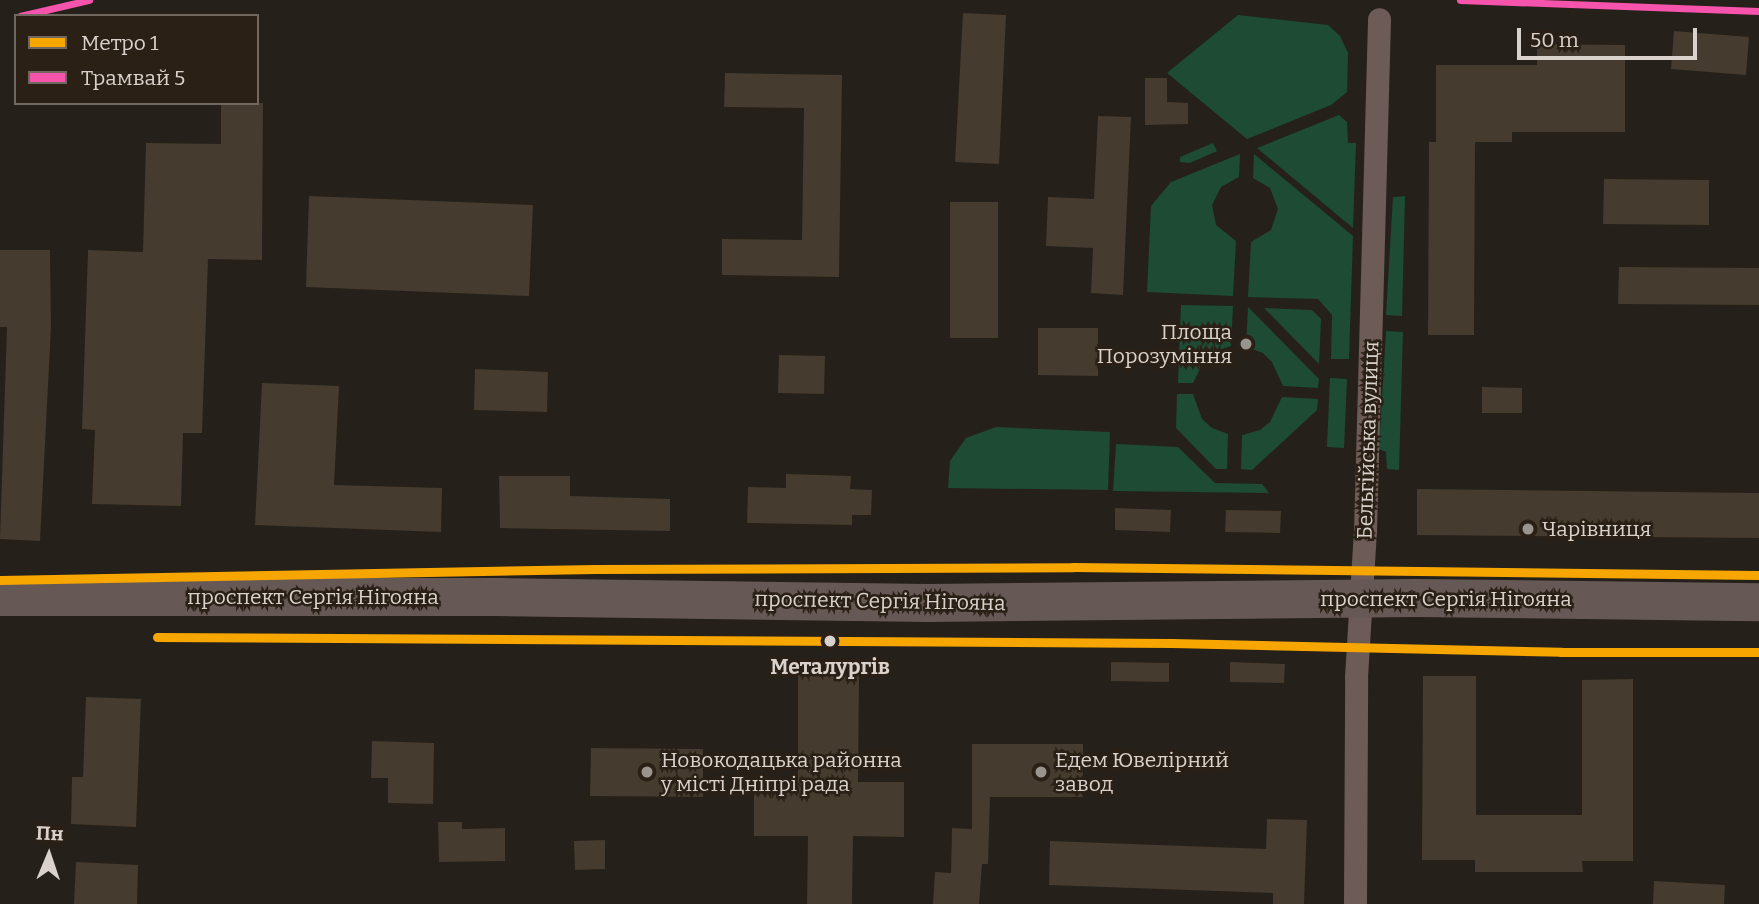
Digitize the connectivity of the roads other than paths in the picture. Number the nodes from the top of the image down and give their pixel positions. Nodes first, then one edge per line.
1 (1379, 19) dead end
2 (0, 597) edge
3 (1360, 599) junction
4 (1759, 602) edge
5 (1355, 904) edge

1 - 3 street, Бельгійська вулиця
2 - 3 highway, проспект Сергія Нігояна
3 - 4 highway, проспект Сергія Нігояна
3 - 5 street, Бельгійська вулиця

